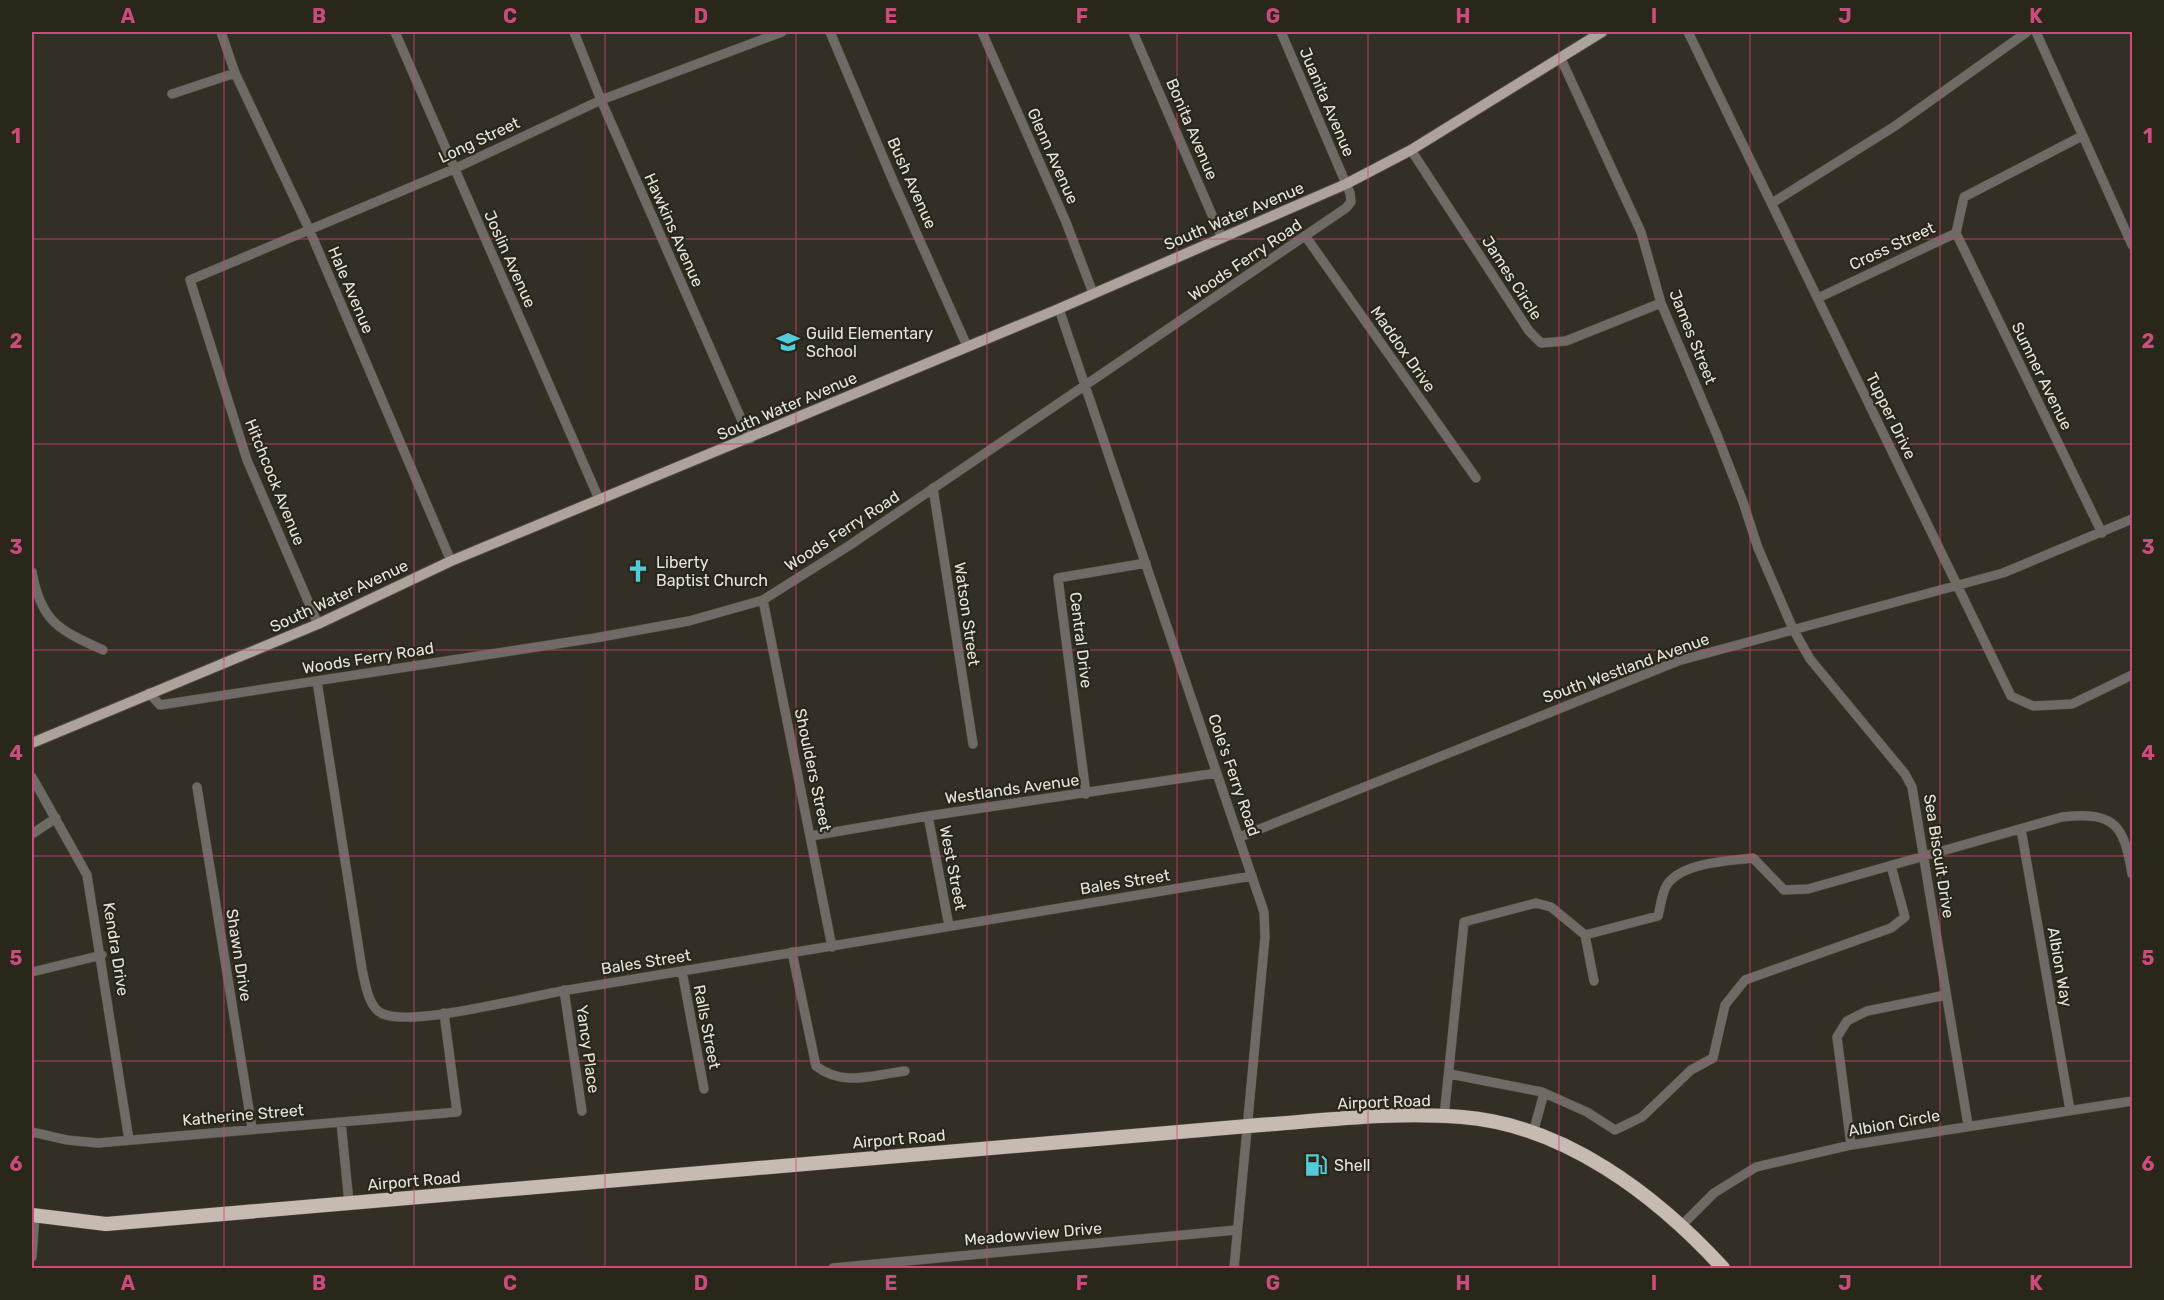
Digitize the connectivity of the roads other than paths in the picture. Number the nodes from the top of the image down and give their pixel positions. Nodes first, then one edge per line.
1 (221, 32) edge
2 (395, 32) edge
3 (574, 32) edge
4 (782, 32) edge
5 (830, 32) edge
6 (982, 32) edge
7 (1133, 32) edge
8 (1281, 32) edge
9 (1602, 32) edge
10 (1688, 32) edge
11 (2027, 32) edge
12 (2036, 32) edge
13 (1561, 59) junction
14 (235, 73) junction
15 (172, 94) dead end
16 (601, 100) junction
17 (2082, 136) junction
18 (1411, 150) junction
19 (454, 169) junction
20 (1346, 184) junction
21 (1772, 203) junction
22 (309, 229) junction
23 (1956, 232) junction
24 (1306, 237) junction
25 (1222, 238) junction
26 (2133, 245) edge
27 (190, 280) joint
28 (1094, 293) junction
29 (1818, 298) junction
30 (1661, 303) junction
31 (1059, 309) junction
32 (967, 346) junction
33 (1085, 388) junction
34 (750, 439) junction
35 (1476, 478) dead end
36 (933, 488) junction
37 (599, 499) junction
38 (2133, 519) edge
39 (2102, 533) junction
40 (451, 561) junction
41 (1146, 563) junction
42 (32, 572) edge
43 (1956, 587) junction
44 (763, 600) junction
45 (318, 624) junction
46 (1793, 629) junction
47 (103, 650) dead end
48 (2133, 675) edge
49 (317, 681) junction
50 (149, 693) junction
51 (32, 743) edge
52 (973, 744) dead end
53 (1217, 773) junction
54 (32, 777) edge
55 (197, 787) dead end
56 (1086, 794) junction
57 (928, 816) junction
58 (56, 818) junction
59 (2021, 829) junction
60 (32, 834) edge
61 (811, 836) junction
62 (1240, 837) junction
63 (1923, 857) junction
64 (1891, 866) junction
65 (2133, 874) edge
66 (1252, 876) junction
67 (949, 926) junction
68 (1585, 935) junction
69 (832, 947) junction
70 (792, 952) junction
71 (102, 955) junction
72 (682, 971) junction
73 (32, 972) edge
74 (1594, 981) dead end
75 (564, 990) junction
76 (1946, 995) junction
77 (444, 1013) junction
78 (905, 1071) dead end
79 (1450, 1074) junction
80 (704, 1089) dead end
81 (1544, 1093) junction
82 (2133, 1101) edge
83 (2070, 1110) junction
84 (582, 1111) dead end
85 (1444, 1117) junction
86 (340, 1122) junction
87 (1968, 1125) junction
88 (1248, 1126) junction
89 (252, 1128) junction
90 (32, 1132) edge
91 (1533, 1133) junction
92 (129, 1140) junction
93 (1851, 1145) junction
94 (349, 1203) junction
95 (33, 1216) edge
96 (1682, 1225) junction
97 (1236, 1230) junction
98 (32, 1257) edge
99 (833, 1269) edge
100 (1234, 1269) edge
101 (1723, 1269) edge

1 - 14 street, Hale Avenue
2 - 19 street, Joslin Avenue
3 - 16 street, Hawkins Avenue
4 - 16 street, Long Street
5 - 32 street, Bush Avenue
6 - 28 street, Glenn Avenue
7 - 25 street, Bonita Avenue
8 - 20 street, Juanita Avenue
9 - 13 main road, South Water Avenue
10 - 21 street, Tupper Drive
11 - 21 street
12 - 17 street
13 - 18 main road, South Water Avenue
13 - 30 street, James Street
14 - 15 street
14 - 22 street, Hale Avenue
16 - 19 street, Long Street
16 - 34 street, Hawkins Avenue
17 - 23 street, Cross Street
17 - 26 street
18 - 20 main road, South Water Avenue
18 - 30 street, James Circle
19 - 22 street, Long Street
19 - 37 street, Joslin Avenue
20 - 24 street, Woods Ferry Road
20 - 25 main road, South Water Avenue
21 - 29 street, Tupper Drive
22 - 27 street, Long Street
22 - 40 street, Hale Avenue
23 - 29 street, Cross Street
23 - 39 street, Sumner Avenue
24 - 33 street, Woods Ferry Road
24 - 35 street, Maddox Drive
25 - 28 main road, South Water Avenue
27 - 45 street, Hitchcock Avenue
28 - 31 main road, South Water Avenue
29 - 43 street, Tupper Drive
30 - 46 street, James Street
31 - 32 main road, South Water Avenue
31 - 33 street, Cole's Ferry Road
32 - 34 main road, South Water Avenue
33 - 36 street, Woods Ferry Road
33 - 41 street, Cole's Ferry Road
34 - 37 main road, South Water Avenue
36 - 44 street, Woods Ferry Road
36 - 52 street, Watson Street
37 - 40 main road, South Water Avenue
38 - 39 street, South Westland Avenue
39 - 43 street, South Westland Avenue
40 - 45 main road, South Water Avenue
41 - 53 street, Cole's Ferry Road
41 - 56 street, Central Drive
42 - 47 street
43 - 46 street, South Westland Avenue
43 - 48 street, Tupper Drive
44 - 49 street, Woods Ferry Road
44 - 61 street, Shoulders Street
45 - 50 main road, South Water Avenue
46 - 62 street, South Westland Avenue
46 - 63 street, Sea Biscuit Drive
49 - 50 street, Woods Ferry Road
49 - 77 street, Bales Street
50 - 51 main road, South Water Avenue
53 - 56 street, Westlands Avenue
53 - 62 street, Cole's Ferry Road
54 - 58 street, Kendra Drive
55 - 89 street, Shawn Drive
56 - 57 street, Westlands Avenue
57 - 61 street, Westlands Avenue
57 - 67 street, West Street
58 - 60 street
58 - 71 street, Kendra Drive
59 - 63 street
59 - 65 street
59 - 83 street, Albion Way
61 - 69 street, Shoulders Street
62 - 66 street, Cole's Ferry Road
63 - 64 street
63 - 76 street, Sea Biscuit Drive
64 - 68 street
64 - 81 street
66 - 67 street, Bales Street
66 - 88 street, Cole's Ferry Road
67 - 69 street, Bales Street
68 - 74 street
68 - 79 street
69 - 70 street, Bales Street
70 - 72 street, Bales Street
70 - 78 street
71 - 73 street
71 - 92 street, Kendra Drive
72 - 75 street, Bales Street
72 - 80 street, Ralls Street
75 - 77 street, Bales Street
75 - 84 street, Yancy Place
76 - 87 street, Sea Biscuit Drive
76 - 93 street
77 - 86 street, Katherine Street
79 - 81 street
79 - 85 street
81 - 91 street
82 - 83 street, Albion Circle
83 - 87 street, Albion Circle
85 - 88 highway, Airport Road
85 - 91 highway, Airport Road
86 - 89 street, Katherine Street
86 - 94 street
87 - 93 street, Albion Circle
88 - 94 highway, Airport Road
88 - 97 street, Cole's Ferry Road
89 - 92 street, Katherine Street
90 - 92 street, Katherine Street
91 - 96 highway, Airport Road
93 - 96 street, Albion Circle
94 - 95 highway, Airport Road
95 - 98 street
96 - 101 highway, Airport Road
97 - 99 street, Meadowview Drive
97 - 100 street, Cole's Ferry Road

